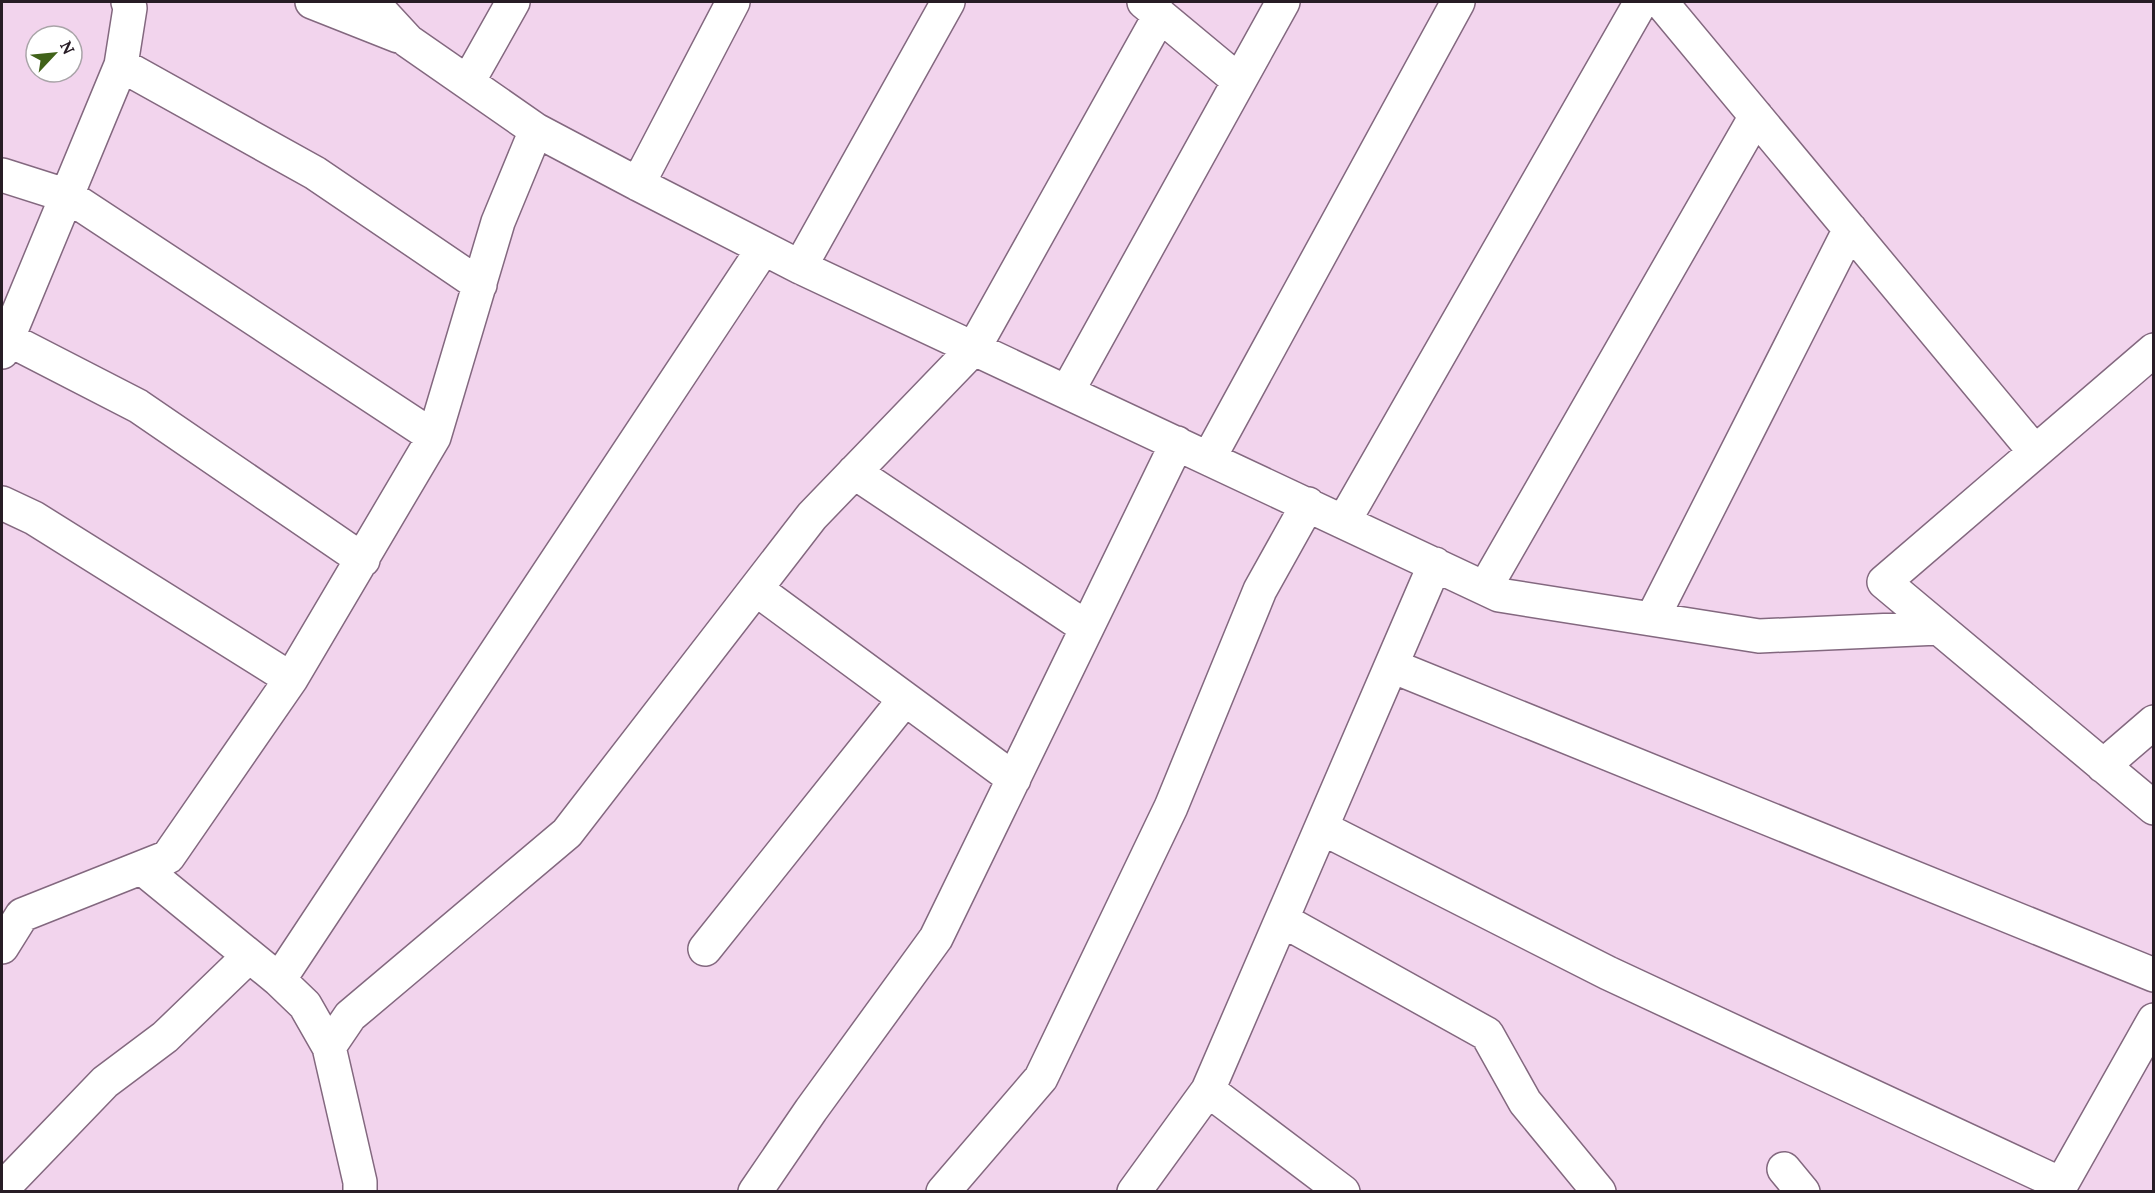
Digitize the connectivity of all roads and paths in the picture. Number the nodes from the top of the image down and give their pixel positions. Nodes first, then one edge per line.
1 (128, 2) edge
2 (312, 2) edge
3 (372, 2) edge
4 (513, 2) edge
5 (733, 2) edge
6 (948, 2) edge
7 (1283, 2) edge
8 (1458, 2) edge
9 (1641, 2) edge
10 (1661, 2) edge
11 (1152, 8) edge
12 (408, 41) junction
13 (121, 65) junction
14 (1239, 81) junction
15 (468, 82) junction
16 (1756, 116) junction
17 (536, 130) junction
18 (2, 176) edge
19 (638, 184) junction
20 (68, 196) junction
21 (1850, 229) junction
22 (763, 249) junction
23 (800, 267) junction
24 (480, 285) junction
25 (4, 342) edge
26 (974, 348) junction
27 (2154, 350) edge
28 (1067, 392) junction
29 (434, 437) junction
30 (1177, 443) junction
31 (2035, 452) junction
32 (1209, 458) junction
33 (854, 472) junction
34 (2, 503) edge
35 (1308, 504) junction
36 (1344, 521) junction
37 (363, 560) junction
38 (1435, 564) junction
39 (1485, 588) junction
40 (756, 589) junction
41 (1652, 619) junction
42 (1087, 628) junction
43 (1939, 628) junction
44 (1392, 666) junction
45 (291, 680) junction
46 (905, 699) junction
47 (2154, 722) edge
48 (2103, 766) junction
49 (1014, 779) junction
50 (2154, 808) edge
51 (1322, 828) junction
52 (142, 868) junction
53 (1282, 920) junction
54 (2, 947) edge
55 (705, 949) dead end
56 (249, 956) junction
57 (2154, 975) edge
58 (279, 980) junction
59 (2151, 1027) edge
60 (329, 1047) junction
61 (1208, 1090) junction
62 (2059, 1188) edge
63 (2, 1189) edge
64 (360, 1191) edge
65 (755, 1191) edge
66 (943, 1191) edge
67 (1134, 1191) edge
68 (1343, 1191) edge
69 (1599, 1191) edge

1 - 13 street
2 - 12 street
3 - 12 street
4 - 15 street
5 - 19 street
6 - 23 street
7 - 14 street
8 - 32 street
9 - 36 street
10 - 16 street
11 - 14 street
11 - 26 street
12 - 15 street
13 - 20 street
13 - 24 street
14 - 28 street
15 - 17 street
16 - 21 street
16 - 39 street
17 - 19 street
17 - 24 street
18 - 20 street
19 - 22 street
20 - 25 street
20 - 29 street
21 - 31 street
21 - 41 street
22 - 23 street
22 - 58 street
23 - 26 street
24 - 29 street
25 - 37 street
26 - 28 street
26 - 33 street
27 - 31 street
28 - 30 street
29 - 37 street
30 - 32 street
30 - 42 street
31 - 43 street
32 - 35 street
33 - 40 street
33 - 42 street
34 - 45 street
35 - 36 street
35 - 66 street
36 - 38 street
37 - 45 street
38 - 39 street
38 - 44 street
39 - 41 street
40 - 46 street
40 - 60 street
41 - 43 street
42 - 49 street
43 - 48 street
44 - 51 street
44 - 57 street
45 - 52 street
46 - 49 street
46 - 55 street
47 - 48 street
48 - 50 street
49 - 65 street
51 - 53 street
51 - 62 street
52 - 54 street
52 - 56 street
53 - 61 street
53 - 69 street
56 - 58 street
56 - 63 street
58 - 60 street
59 - 62 street
60 - 64 street
61 - 67 street
61 - 68 street

